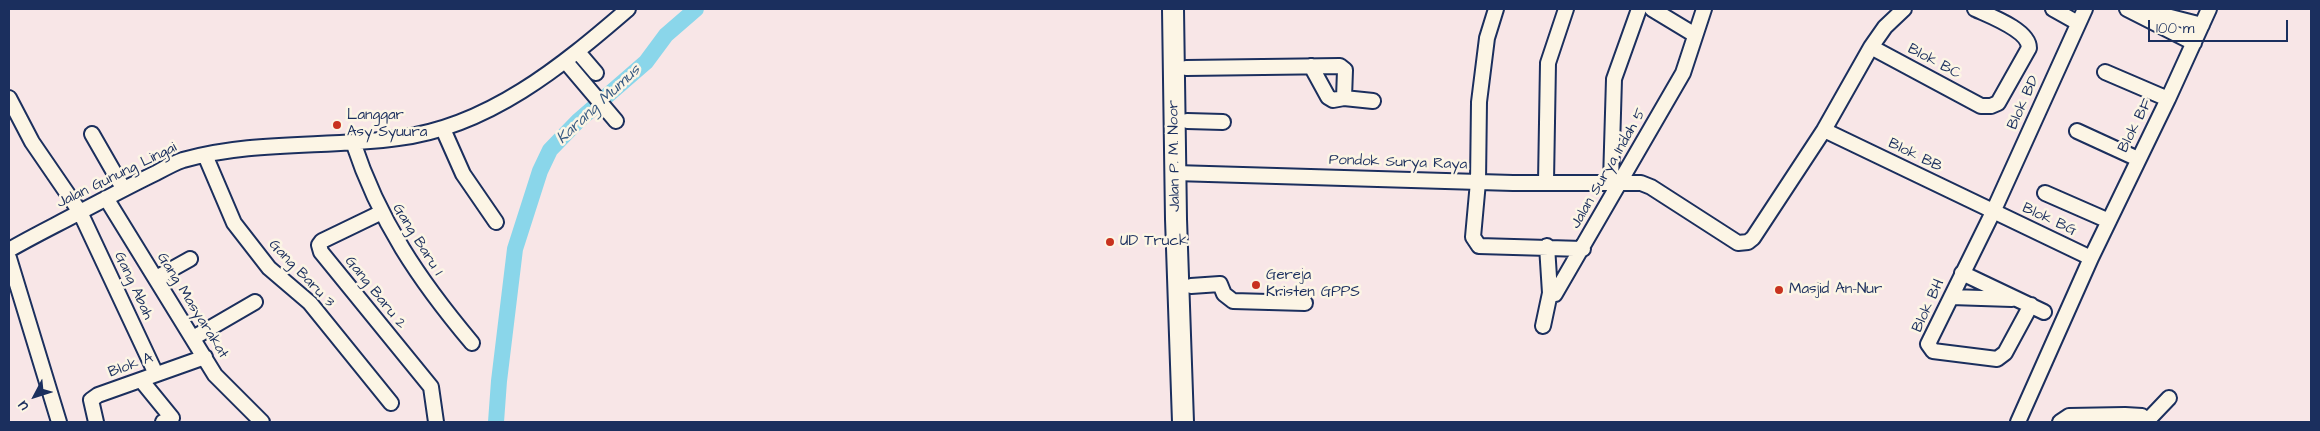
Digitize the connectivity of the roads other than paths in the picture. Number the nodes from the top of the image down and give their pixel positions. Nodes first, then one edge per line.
1 (628, 9) edge
2 (1173, 9) edge
3 (1184, 9) edge
4 (1496, 9) edge
5 (1566, 9) edge
6 (1639, 9) edge
7 (1652, 9) edge
8 (1704, 9) edge
9 (1904, 9) edge
10 (1975, 9) edge
11 (2085, 9) edge
12 (2128, 9) edge
13 (2138, 9) edge
14 (2209, 9) edge
15 (2060, 11) edge
16 (2078, 23) junction
17 (2202, 25) junction
18 (1695, 35) junction
19 (2194, 43) junction
20 (1871, 47) junction
21 (578, 52) junction
22 (566, 62) junction
23 (1311, 66) junction
24 (1186, 68) junction
25 (596, 72) dead end
26 (2105, 72) dead end
27 (9, 98) edge
28 (1344, 98) junction
29 (2168, 99) junction
30 (1373, 101) dead end
31 (614, 119) dead end
32 (1187, 121) junction
33 (1223, 122) dead end
34 (443, 129) junction
35 (1824, 130) junction
36 (2077, 131) dead end
37 (92, 134) dead end
38 (353, 142) junction
39 (205, 155) junction
40 (2138, 158) junction
41 (1182, 173) junction
42 (1615, 181) junction
43 (1478, 182) junction
44 (1546, 182) junction
45 (123, 188) junction
46 (2045, 193) dead end
47 (106, 198) junction
48 (80, 212) junction
49 (380, 212) junction
50 (1993, 212) junction
51 (2108, 221) junction
52 (496, 222) dead end
53 (1546, 246) junction
54 (1582, 248) junction
55 (9, 250) edge
56 (9, 258) edge
57 (2091, 258) junction
58 (190, 259) dead end
59 (1962, 273) junction
60 (156, 278) junction
61 (1191, 286) junction
62 (1550, 293) junction
63 (1951, 297) junction
64 (255, 302) dead end
65 (2025, 302) junction
66 (1305, 303) dead end
67 (2044, 312) dead end
68 (1543, 326) dead end
69 (193, 338) junction
70 (472, 344) dead end
71 (204, 357) junction
72 (156, 374) junction
73 (141, 380) junction
74 (2169, 398) dead end
75 (391, 404) dead end
76 (2125, 419) edge
77 (2149, 421) edge
78 (59, 422) edge
79 (96, 422) edge
80 (163, 422) edge
81 (262, 422) edge
82 (436, 422) edge
83 (1183, 422) edge
84 (1194, 422) edge
85 (2018, 422) edge
86 (2060, 422) edge

1 - 21 street, Jalan Gunung Lingai
2 - 41 highway, Jalan P. M. Noor
3 - 24 highway, Jalan P. M. Noor
4 - 43 street
5 - 44 street
6 - 42 street
7 - 18 street
8 - 18 street, Jalan Surya Indah 5
9 - 20 street
10 - 20 street, Blok BC
11 - 16 street, Blok BD
12 - 19 street
13 - 17 street
14 - 17 street, Blok BF
15 - 16 street
16 - 50 street, Blok BD
17 - 19 street, Blok BF
18 - 42 street, Jalan Surya Indah 5
19 - 29 street, Blok BF
20 - 35 street
21 - 22 street, Jalan Gunung Lingai
21 - 25 street
22 - 31 street
22 - 34 street, Jalan Gunung Lingai
23 - 24 street
23 - 28 street
23 - 28 street
24 - 32 highway, Jalan P. M. Noor
26 - 29 street
27 - 48 street, Gang Abah
28 - 30 street
29 - 40 street, Blok BF
32 - 33 street
32 - 41 highway, Jalan P. M. Noor
34 - 38 street, Jalan Gunung Lingai
34 - 52 street
35 - 42 street, Pondok Surya Raya
35 - 50 street, Blok BB
36 - 40 street
37 - 45 street
38 - 39 street, Jalan Gunung Lingai
38 - 49 street, Gang Baru 1
39 - 45 street, Jalan Gunung Lingai
39 - 75 street, Gang Baru 3
40 - 51 street, Blok BF
41 - 43 street, Pondok Surya Raya
41 - 61 highway, Jalan P. M. Noor
41 - 83 highway, Jalan P. M. Noor
42 - 44 street, Pondok Surya Raya
42 - 54 street, Jalan Surya Indah 5
43 - 44 street, Pondok Surya Raya
43 - 53 street
45 - 47 street, Jalan Gunung Lingai
46 - 51 street
47 - 48 street, Jalan Gunung Lingai
47 - 60 street, Gang Masyarakat
48 - 55 street, Jalan Gunung Lingai
48 - 72 street, Gang Abah
49 - 70 street, Gang Baru 1
49 - 82 street, Gang Baru 2
50 - 57 street, Blok BG
50 - 59 street, Blok BH
51 - 57 street, Blok BF
53 - 54 street
53 - 62 street
54 - 62 street, Jalan Surya Indah 5
56 - 78 street
57 - 85 street, Blok BF
58 - 60 street
59 - 63 street, Blok BH
59 - 65 street
60 - 69 street, Gang Masyarakat
61 - 66 street
61 - 84 highway, Jalan P. M. Noor
62 - 68 street
63 - 65 street
63 - 65 street, Blok BH
64 - 69 street
65 - 67 street
69 - 71 street, Gang Masyarakat
71 - 72 street, Blok A
71 - 81 street, Gang Masyarakat
72 - 73 street, Blok A
73 - 79 street, Blok A
73 - 80 street
74 - 77 street
76 - 77 street
76 - 86 street

